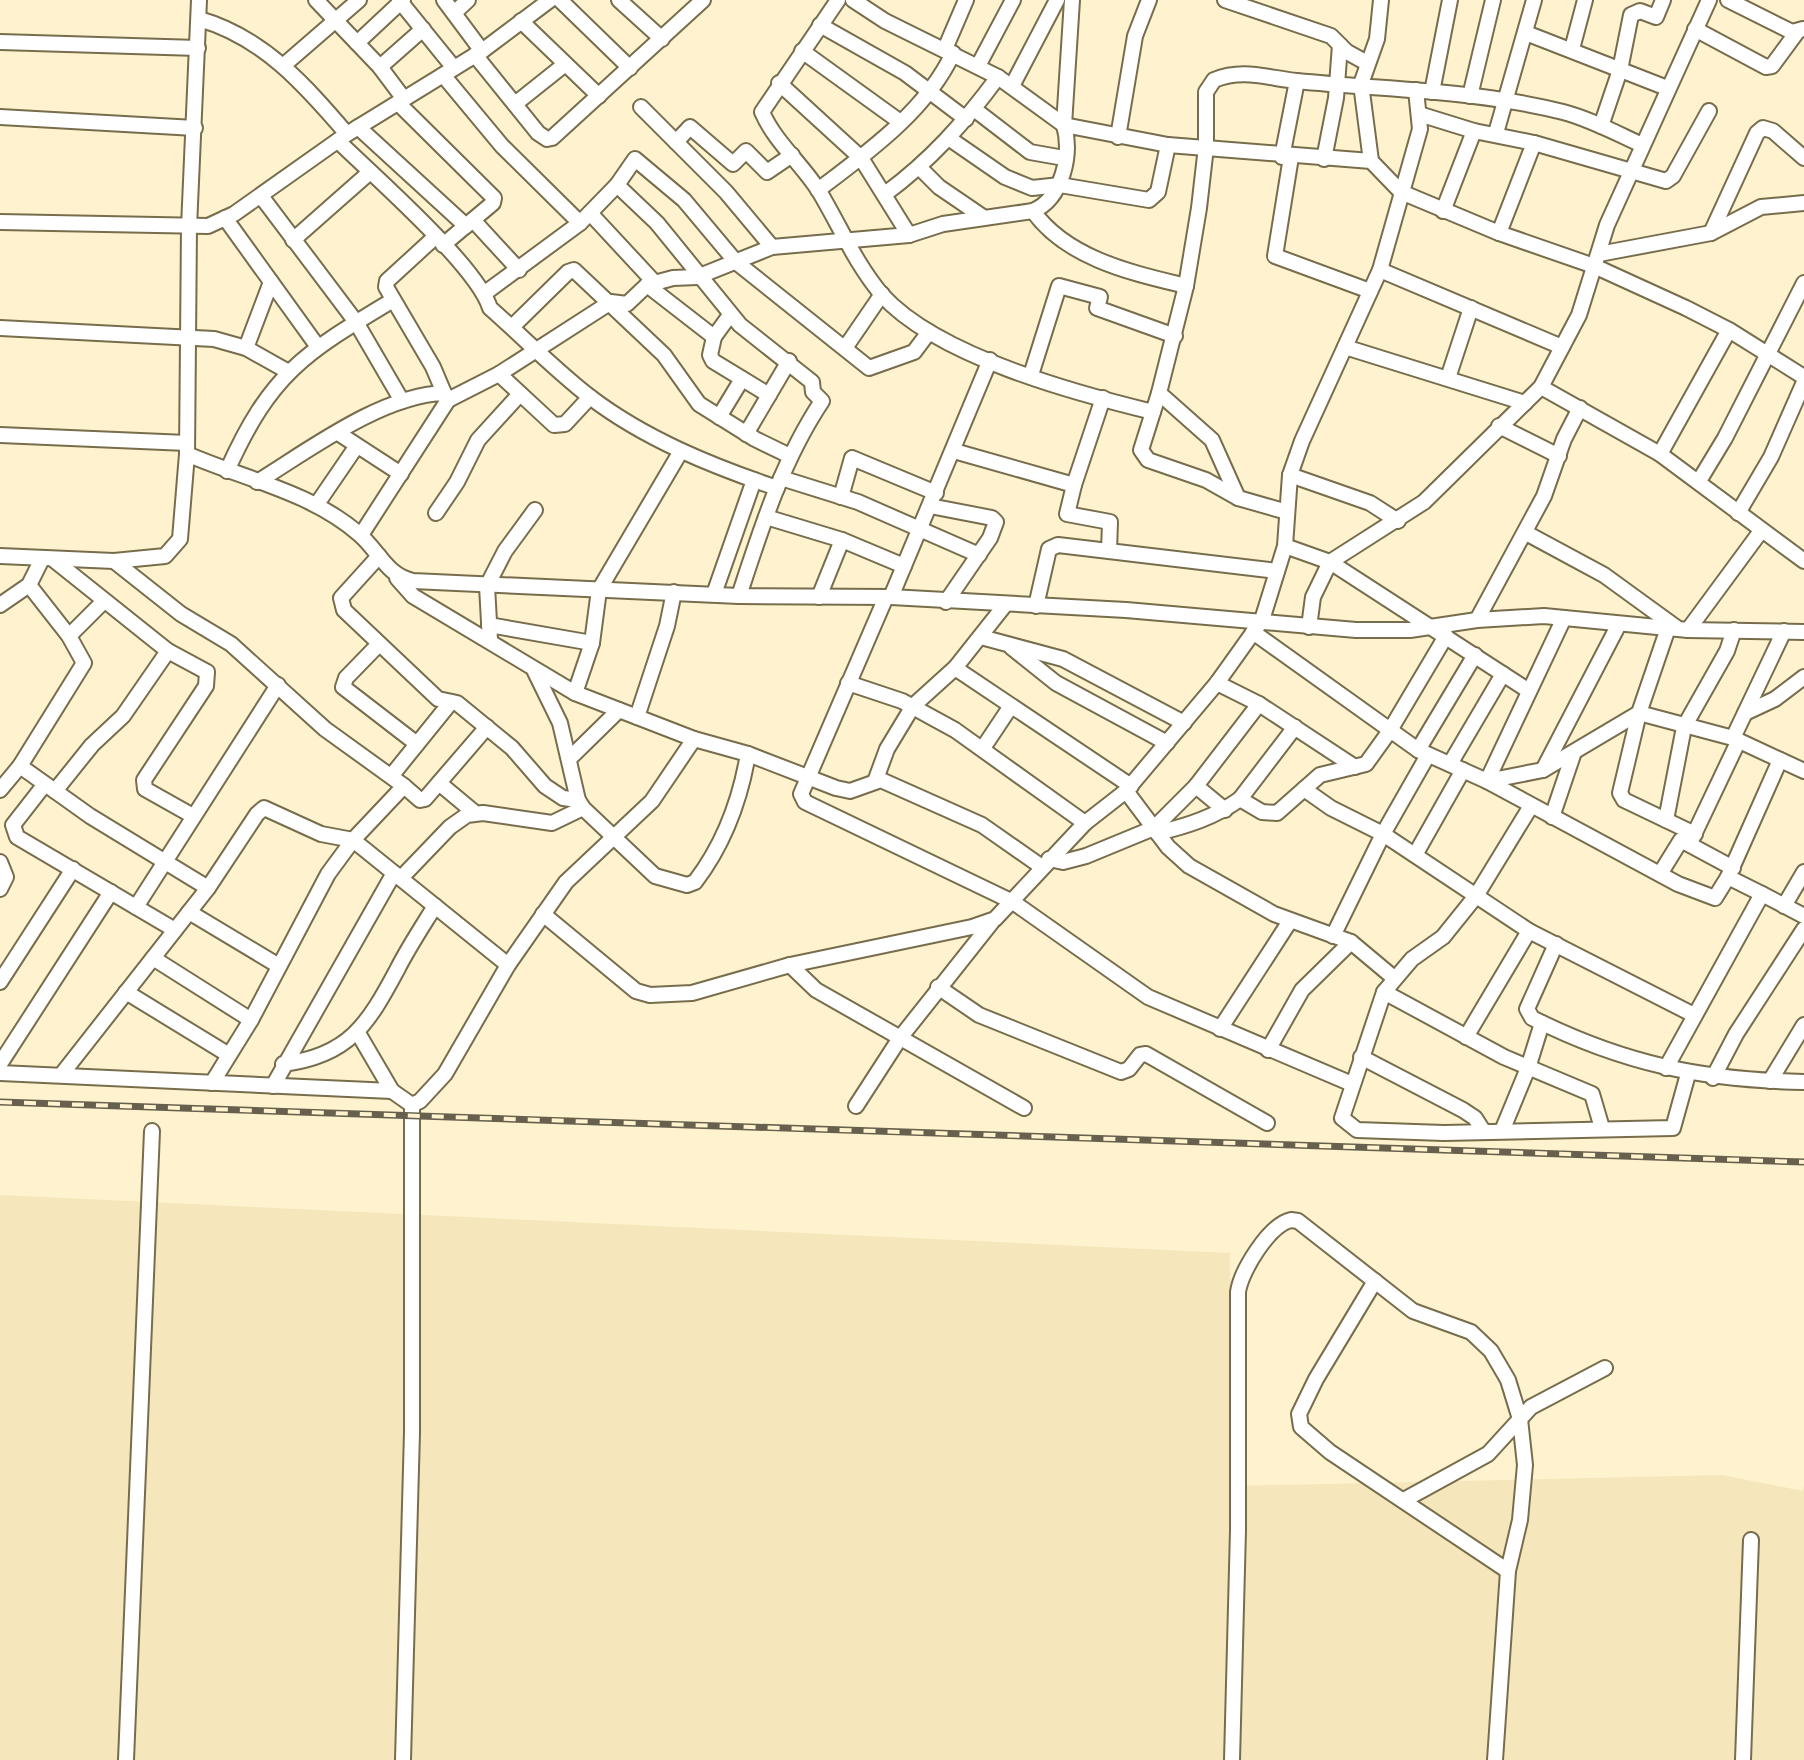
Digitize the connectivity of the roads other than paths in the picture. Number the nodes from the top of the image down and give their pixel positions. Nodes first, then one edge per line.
1 (199, 0) edge
2 (316, 0) edge
3 (359, 0) edge
4 (444, 0) edge
5 (468, 0) edge
6 (550, 0) edge
7 (560, 0) edge
8 (619, 0) edge
9 (838, 0) edge
10 (853, 0) edge
11 (966, 0) edge
12 (1013, 0) edge
13 (1057, 0) edge
14 (1072, 0) edge
15 (1149, 0) edge
16 (1225, 0) edge
17 (1381, 0) edge
18 (1450, 0) edge
19 (1493, 0) edge
20 (1534, 0) edge
21 (1585, 0) edge
22 (1663, 0) edge
23 (1709, 0) edge
24 (1728, 0) edge
25 (401, 1) edge
26 (695, 3) edge
27 (1763, 6) edge
28 (454, 13) junction
29 (199, 19) junction
30 (336, 21) junction
31 (521, 21) junction
32 (820, 25) junction
33 (423, 29) junction
34 (1695, 29) junction
35 (1800, 30) edge
36 (1526, 33) junction
37 (662, 39) junction
38 (0, 42) edge
39 (357, 43) junction
40 (1340, 45) junction
41 (198, 48) junction
42 (1572, 49) junction
43 (802, 51) junction
44 (949, 51) junction
45 (478, 53) junction
46 (1367, 63) junction
47 (284, 65) junction
48 (564, 65) junction
49 (978, 66) junction
50 (380, 67) junction
51 (630, 68) junction
52 (1620, 70) junction
53 (449, 71) junction
54 (998, 77) junction
55 (1297, 81) junction
56 (779, 83) junction
57 (1336, 83) junction
58 (1361, 84) junction
59 (1012, 86) junction
60 (1667, 88) junction
61 (1416, 90) junction
62 (929, 92) junction
63 (1432, 92) junction
64 (599, 96) junction
65 (1470, 96) junction
66 (401, 101) junction
67 (1507, 101) junction
68 (515, 104) junction
69 (641, 107) dead end
70 (1709, 111) dead end
71 (970, 114) junction
72 (1419, 114) junction
73 (0, 117) edge
74 (899, 121) junction
75 (1064, 125) junction
76 (1601, 126) junction
77 (195, 128) junction
78 (1474, 131) junction
79 (1496, 133) junction
80 (348, 134) junction
81 (1118, 137) junction
82 (950, 139) junction
83 (676, 142) junction
84 (1534, 143) junction
85 (1168, 145) junction
86 (1642, 145) junction
87 (1206, 147) junction
88 (792, 155) junction
89 (1287, 157) junction
90 (861, 158) junction
91 (1064, 158) junction
92 (1804, 158) edge
93 (1324, 159) junction
94 (1371, 161) junction
95 (920, 168) junction
96 (370, 172) junction
97 (1630, 172) junction
98 (617, 185) junction
99 (1060, 185) junction
100 (818, 190) junction
101 (1401, 192) junction
102 (885, 194) junction
103 (261, 196) junction
104 (1804, 203) edge
105 (1033, 211) junction
106 (1443, 211) junction
107 (983, 217) junction
108 (225, 218) junction
109 (585, 218) junction
110 (0, 222) edge
111 (470, 223) junction
112 (189, 227) junction
113 (1499, 233) junction
114 (1711, 233) junction
115 (909, 235) junction
116 (842, 239) junction
117 (293, 240) junction
118 (439, 241) junction
119 (772, 247) junction
120 (1597, 260) junction
121 (736, 262) junction
122 (519, 270) junction
123 (1380, 270) junction
124 (697, 277) junction
125 (271, 282) junction
126 (651, 284) junction
127 (1186, 286) junction
128 (1803, 289) edge
129 (1370, 291) junction
130 (485, 293) junction
131 (882, 294) junction
132 (393, 300) junction
133 (611, 302) junction
134 (1471, 308) junction
135 (730, 315) junction
136 (356, 322) junction
137 (512, 327) junction
138 (0, 328) edge
139 (1729, 330) junction
140 (929, 332) junction
141 (1175, 336) junction
142 (188, 337) junction
143 (714, 337) junction
144 (318, 347) junction
145 (1345, 347) junction
146 (1562, 347) junction
147 (246, 348) junction
148 (845, 348) junction
149 (535, 349) junction
150 (1768, 356) junction
151 (990, 360) junction
152 (789, 361) junction
153 (287, 371) junction
154 (499, 374) junction
155 (1031, 375) junction
156 (1448, 378) junction
157 (742, 379) junction
158 (1804, 380) edge
159 (1541, 387) junction
160 (1159, 393) junction
161 (520, 394) junction
162 (769, 395) junction
163 (446, 397) junction
164 (590, 397) junction
165 (1103, 398) junction
166 (402, 401) junction
167 (1525, 403) junction
168 (1580, 408) junction
169 (1153, 412) junction
170 (719, 417) junction
171 (1499, 426) junction
172 (338, 433) junction
173 (746, 434) junction
174 (0, 435) edge
175 (356, 447) junction
176 (187, 449) junction
177 (681, 451) junction
178 (954, 451) junction
179 (1660, 454) junction
180 (790, 456) junction
181 (1559, 456) junction
182 (227, 471) junction
183 (401, 474) junction
184 (1290, 475) junction
185 (754, 480) junction
186 (1699, 481) junction
187 (257, 482) junction
188 (779, 483) junction
189 (1074, 485) junction
190 (841, 497) junction
191 (1238, 498) junction
192 (933, 500) junction
193 (317, 504) junction
194 (535, 510) dead end
195 (1287, 512) junction
196 (436, 513) dead end
197 (1738, 513) junction
198 (766, 517) junction
199 (1398, 521) junction
200 (921, 528) junction
201 (1761, 531) junction
202 (1526, 533) junction
203 (361, 535) junction
204 (842, 540) junction
205 (1285, 546) junction
206 (1109, 551) junction
207 (979, 555) junction
208 (0, 556) edge
209 (379, 556) junction
210 (48, 559) junction
211 (114, 561) junction
212 (1804, 561) edge
213 (1330, 562) junction
214 (904, 566) junction
215 (1277, 571) junction
216 (397, 578) junction
217 (29, 585) junction
218 (487, 586) junction
219 (599, 590) junction
220 (674, 592) junction
221 (714, 594) junction
222 (739, 596) junction
223 (819, 597) junction
224 (888, 597) junction
225 (103, 602) junction
226 (946, 602) junction
227 (0, 605) edge
228 (1005, 605) junction
229 (1036, 606) junction
230 (1564, 618) junction
231 (1477, 620) junction
232 (1619, 624) junction
233 (1257, 626) junction
234 (1431, 626) junction
235 (1309, 627) junction
236 (1678, 629) junction
237 (1734, 630) junction
238 (1784, 631) junction
239 (490, 632) junction
240 (1804, 632) edge
241 (69, 636) junction
242 (1446, 636) junction
243 (981, 637) junction
244 (592, 643) junction
245 (379, 644) junction
246 (1008, 645) junction
247 (168, 651) junction
248 (1475, 655) junction
249 (955, 668) junction
250 (534, 671) junction
251 (1503, 674) junction
252 (1804, 677) edge
253 (848, 683) junction
254 (1217, 683) junction
255 (278, 685) junction
256 (1529, 691) junction
257 (575, 693) junction
258 (451, 702) junction
259 (1259, 704) junction
260 (913, 706) junction
261 (1011, 706) junction
262 (619, 710) junction
263 (1639, 713) junction
264 (1745, 713) junction
265 (637, 717) junction
266 (1184, 723) junction
267 (487, 727) junction
268 (1295, 727) junction
269 (1684, 727) junction
270 (1389, 732) junction
271 (694, 739) junction
272 (1735, 740) junction
273 (1167, 743) junction
274 (417, 744) junction
275 (983, 748) junction
276 (1423, 752) junction
277 (748, 754) junction
278 (1573, 755) junction
279 (569, 759) junction
280 (1780, 760) junction
281 (20, 766) junction
282 (1355, 767) junction
283 (1457, 767) junction
284 (1543, 770) junction
285 (1804, 771) edge
286 (392, 775) junction
287 (807, 779) junction
288 (876, 779) junction
289 (1487, 781) junction
290 (439, 783) junction
291 (404, 786) junction
292 (1196, 786) junction
293 (50, 787) junction
294 (1129, 788) junction
295 (1304, 789) junction
296 (0, 790) edge
297 (1240, 799) junction
298 (580, 804) junction
299 (1531, 806) junction
300 (1225, 810) junction
301 (475, 813) junction
302 (193, 816) junction
303 (1552, 817) junction
304 (1666, 820) junction
305 (1085, 823) junction
306 (1155, 830) junction
307 (1383, 834) junction
308 (1693, 839) junction
309 (353, 840) junction
310 (614, 840) junction
311 (1415, 855) junction
312 (0, 862) edge
313 (167, 862) junction
314 (1046, 863) junction
315 (73, 869) junction
316 (1731, 872) junction
317 (1804, 872) edge
318 (1660, 874) junction
319 (398, 876) junction
320 (208, 888) junction
321 (0, 889) edge
322 (111, 892) junction
323 (1762, 894) junction
324 (1476, 896) junction
325 (1013, 902) junction
326 (435, 906) junction
327 (1784, 906) junction
328 (136, 907) junction
329 (189, 912) junction
330 (543, 914) junction
331 (1804, 916) edge
332 (995, 919) junction
333 (1290, 921) junction
334 (1804, 929) edge
335 (175, 930) junction
336 (1529, 931) junction
337 (1333, 936) junction
338 (1351, 942) junction
339 (1556, 944) junction
340 (153, 958) junction
341 (508, 965) junction
342 (790, 965) junction
343 (279, 966) junction
344 (1394, 978) junction
345 (0, 982) edge
346 (938, 987) junction
347 (126, 992) junction
348 (1384, 992) junction
349 (1694, 1015) junction
350 (251, 1020) junction
351 (1542, 1023) junction
352 (1804, 1025) edge
353 (1220, 1029) junction
354 (358, 1033) junction
355 (1466, 1037) junction
356 (900, 1038) junction
357 (1268, 1050) junction
358 (229, 1055) junction
359 (1361, 1057) junction
360 (0, 1064) edge
361 (283, 1064) junction
362 (1528, 1068) junction
363 (1666, 1068) junction
364 (0, 1073) edge
365 (62, 1074) junction
366 (1688, 1074) junction
367 (1713, 1078) junction
368 (1770, 1081) junction
369 (1804, 1082) edge
370 (212, 1083) junction
371 (1352, 1084) junction
372 (273, 1086) junction
373 (392, 1091) junction
374 (412, 1105) junction
375 (856, 1106) dead end
376 (1024, 1108) dead end
377 (1267, 1123) dead end
378 (1602, 1128) junction
379 (152, 1131) dead end
380 (1502, 1131) junction
381 (1484, 1132) junction
382 (1375, 1281) junction
383 (1605, 1368) dead end
384 (1520, 1419) junction
385 (1404, 1500) junction
386 (1751, 1540) dead end
387 (1508, 1571) junction
388 (126, 1760) edge
389 (403, 1760) edge
390 (1232, 1760) edge
391 (1495, 1760) edge
392 (1743, 1760) edge

1 - 29 street
2 - 30 street
3 - 30 street
4 - 28 street
5 - 28 street
6 - 31 street
7 - 51 street
8 - 37 street
9 - 32 street
10 - 44 street
11 - 44 street
12 - 49 street
13 - 59 street
14 - 75 street
15 - 81 street
16 - 40 street
17 - 46 street
18 - 63 street
19 - 65 street
20 - 36 street
21 - 42 street
22 - 52 street
23 - 34 street
24 - 27 street
25 - 33 street
25 - 39 street
26 - 37 street
27 - 35 street
28 - 45 street
29 - 41 street
29 - 47 street
30 - 39 street
30 - 47 street
31 - 45 street
31 - 48 street
32 - 43 street
32 - 62 street
33 - 50 street
33 - 53 street
34 - 35 street
34 - 60 street
36 - 42 street
36 - 67 street
37 - 51 street
38 - 41 street
39 - 50 street
40 - 46 street
40 - 57 street
41 - 77 street
42 - 52 street
43 - 56 street
43 - 74 street
44 - 49 street
44 - 62 street
45 - 53 street
45 - 68 street
46 - 58 street
47 - 80 street
48 - 64 street
48 - 68 street
49 - 54 street
50 - 66 street
51 - 64 street
52 - 60 street
52 - 76 street
53 - 66 street
53 - 109 street
54 - 59 street
54 - 71 street
55 - 57 street
55 - 87 street
55 - 89 street
56 - 88 street
56 - 90 street
57 - 58 street
57 - 93 street
58 - 61 street
58 - 94 street
59 - 75 street
60 - 86 street
61 - 63 street
61 - 72 street
62 - 71 street
62 - 74 street
63 - 65 street
64 - 68 street
65 - 67 street
66 - 80 street
66 - 111 street
67 - 76 street
67 - 79 street
69 - 83 street
70 - 97 street
71 - 82 street
71 - 91 street
72 - 78 street
72 - 101 street
73 - 77 street
74 - 90 street
75 - 81 street
75 - 91 street
76 - 86 street
77 - 112 street
78 - 79 street
78 - 106 street
79 - 84 street
80 - 96 street
80 - 103 street
80 - 111 street
81 - 85 street
82 - 95 street
82 - 99 street
83 - 88 street
83 - 119 street
84 - 97 street
84 - 113 street
85 - 87 street
85 - 99 street
86 - 97 street
87 - 89 street
87 - 127 street
88 - 100 street
89 - 93 street
89 - 129 street
90 - 100 street
90 - 102 street
91 - 99 street
92 - 114 street
93 - 94 street
94 - 101 street
95 - 102 street
95 - 107 street
96 - 117 street
96 - 118 street
97 - 120 street
98 - 109 street
98 - 121 street
98 - 124 street
99 - 105 street
100 - 116 street
101 - 106 street
101 - 123 street
102 - 115 street
103 - 108 street
103 - 117 street
104 - 114 street
105 - 107 street
105 - 127 street
106 - 113 street
107 - 115 street
108 - 112 street
108 - 125 street
109 - 122 street
109 - 126 street
110 - 112 street
111 - 118 street
111 - 122 street
112 - 142 street
113 - 120 street
114 - 120 street
115 - 116 street
116 - 119 street
116 - 131 street
117 - 136 street
118 - 130 street
118 - 132 street
119 - 121 street
120 - 139 street
120 - 146 street
121 - 124 street
121 - 148 street
122 - 130 street
123 - 129 street
123 - 134 street
124 - 126 street
124 - 135 street
125 - 144 street
125 - 147 street
126 - 133 street
126 - 143 street
127 - 141 street
128 - 150 street
129 - 145 street
130 - 137 street
131 - 140 street
131 - 148 street
132 - 136 street
132 - 163 street
133 - 137 street
133 - 149 street
133 - 170 street
134 - 146 street
134 - 156 street
135 - 143 street
135 - 152 street
136 - 144 street
136 - 166 street
137 - 149 street
138 - 142 street
139 - 150 street
139 - 179 street
140 - 148 street
140 - 151 street
141 - 155 street
141 - 160 street
142 - 147 street
142 - 176 street
143 - 157 street
144 - 153 street
145 - 156 street
145 - 184 street
146 - 159 street
147 - 153 street
149 - 154 street
149 - 164 street
150 - 158 street
150 - 186 street
151 - 155 street
151 - 178 street
152 - 162 street
152 - 180 street
153 - 182 street
154 - 161 street
154 - 163 street
155 - 165 street
156 - 167 street
157 - 162 street
157 - 170 street
158 - 197 street
159 - 167 street
159 - 168 street
160 - 169 street
160 - 191 street
161 - 164 street
161 - 196 street
162 - 173 street
163 - 166 street
163 - 183 street
164 - 177 street
165 - 169 street
165 - 189 street
166 - 172 street
167 - 171 street
168 - 179 street
168 - 181 street
169 - 191 street
170 - 173 street
171 - 181 street
171 - 199 street
172 - 175 street
172 - 187 street
173 - 180 street
174 - 176 street
175 - 183 street
175 - 193 street
176 - 182 street
176 - 211 street
177 - 185 street
177 - 219 street
178 - 189 street
178 - 192 street
179 - 186 street
180 - 188 street
181 - 202 street
182 - 187 street
183 - 203 street
184 - 195 street
184 - 199 street
185 - 188 street
185 - 221 street
186 - 197 street
187 - 193 street
188 - 190 street
188 - 198 street
189 - 206 street
190 - 192 street
190 - 200 street
191 - 195 street
192 - 200 street
192 - 207 street
193 - 203 street
194 - 218 street
195 - 205 street
197 - 201 street
198 - 204 street
198 - 222 street
199 - 213 street
200 - 207 street
200 - 214 street
201 - 212 street
201 - 236 street
202 - 231 street
202 - 236 street
203 - 209 street
204 - 214 street
204 - 223 street
205 - 213 street
205 - 215 street
206 - 215 street
206 - 229 street
207 - 226 street
208 - 210 street
209 - 216 street
209 - 245 street
210 - 211 street
210 - 217 street
210 - 225 street
211 - 255 street
213 - 234 street
213 - 235 street
214 - 224 street
215 - 233 street
216 - 218 street
216 - 239 street
217 - 227 street
217 - 241 street
218 - 219 street
218 - 239 street
219 - 220 street
219 - 244 street
220 - 221 street
220 - 265 street
221 - 222 street
222 - 223 street
223 - 224 street
224 - 226 street
224 - 253 street
225 - 241 street
225 - 247 street
226 - 228 street
228 - 229 street
228 - 243 street
229 - 233 street
230 - 231 street
230 - 232 street
230 - 256 street
231 - 234 street
232 - 236 street
232 - 284 street
233 - 235 street
233 - 254 street
233 - 270 street
234 - 235 street
234 - 242 street
236 - 237 street
236 - 263 street
237 - 238 street
237 - 269 street
238 - 240 street
238 - 264 street
239 - 244 street
239 - 250 street
241 - 281 street
242 - 248 street
242 - 270 street
243 - 246 street
243 - 249 street
244 - 257 street
245 - 258 street
245 - 274 street
246 - 266 street
246 - 273 street
247 - 293 street
247 - 302 street
248 - 251 street
248 - 276 street
249 - 260 street
249 - 261 street
250 - 257 street
250 - 279 street
251 - 256 street
251 - 283 street
252 - 264 street
253 - 260 street
253 - 287 street
254 - 259 street
254 - 266 street
255 - 286 street
255 - 302 street
256 - 289 street
257 - 262 street
258 - 267 street
258 - 274 street
259 - 268 street
259 - 292 street
260 - 275 street
260 - 288 street
261 - 275 street
261 - 294 street
262 - 265 street
262 - 279 street
263 - 269 street
263 - 278 street
263 - 304 street
264 - 272 street
265 - 271 street
266 - 273 street
267 - 290 street
267 - 298 street
268 - 282 street
268 - 297 street
269 - 272 street
269 - 304 street
270 - 276 street
270 - 282 street
271 - 277 street
271 - 310 street
272 - 280 street
272 - 308 street
273 - 294 street
274 - 286 street
275 - 305 street
276 - 283 street
276 - 307 street
277 - 287 street
277 - 310 street
278 - 284 street
278 - 303 street
279 - 298 street
280 - 285 street
280 - 316 street
281 - 293 street
281 - 296 street
282 - 295 street
283 - 289 street
283 - 311 street
284 - 289 street
286 - 291 street
287 - 288 street
287 - 325 street
288 - 314 street
289 - 299 street
290 - 291 street
290 - 301 street
291 - 309 street
292 - 300 street
292 - 306 street
293 - 313 street
293 - 315 street
294 - 305 street
294 - 306 street
295 - 297 street
295 - 307 street
297 - 300 street
298 - 301 street
298 - 310 street
299 - 303 street
299 - 324 street
300 - 306 street
301 - 319 street
302 - 313 street
303 - 318 street
304 - 308 street
305 - 314 street
306 - 314 street
306 - 333 street
307 - 311 street
307 - 337 street
308 - 316 street
308 - 318 street
309 - 319 street
309 - 320 street
309 - 343 street
310 - 330 street
311 - 324 street
312 - 321 street
313 - 320 street
313 - 328 street
314 - 325 street
315 - 322 street
315 - 345 street
316 - 318 street
316 - 323 street
317 - 327 street
319 - 326 street
319 - 361 street
320 - 329 street
322 - 328 street
322 - 360 street
323 - 327 street
323 - 349 street
324 - 336 street
324 - 344 street
325 - 332 street
325 - 353 street
326 - 341 street
326 - 354 street
327 - 331 street
328 - 335 street
329 - 335 street
329 - 343 street
330 - 341 street
330 - 342 street
332 - 342 street
332 - 346 street
333 - 337 street
333 - 353 street
334 - 367 street
335 - 340 street
336 - 339 street
336 - 355 street
337 - 338 street
338 - 344 street
338 - 357 street
339 - 349 street
339 - 351 street
340 - 347 street
340 - 350 street
341 - 374 street
342 - 356 street
343 - 350 street
344 - 348 street
346 - 356 street
346 - 377 street
347 - 358 street
347 - 365 street
348 - 355 street
348 - 359 street
349 - 363 street
350 - 358 street
351 - 362 street
351 - 363 street
352 - 368 street
353 - 357 street
354 - 361 street
354 - 373 street
355 - 362 street
356 - 375 street
356 - 376 street
357 - 371 street
358 - 370 street
359 - 371 street
359 - 381 street
361 - 372 street
362 - 378 street
362 - 380 street
363 - 366 street
364 - 365 street
365 - 370 street
366 - 367 street
366 - 378 street
367 - 368 street
368 - 369 street
370 - 372 street
371 - 381 street
372 - 373 street
373 - 374 street
374 - 389 street
378 - 380 street
379 - 388 street
380 - 381 street
382 - 384 street
382 - 385 street
382 - 390 street
383 - 384 street
384 - 385 street
384 - 387 street
385 - 387 street
386 - 392 street
387 - 391 street

